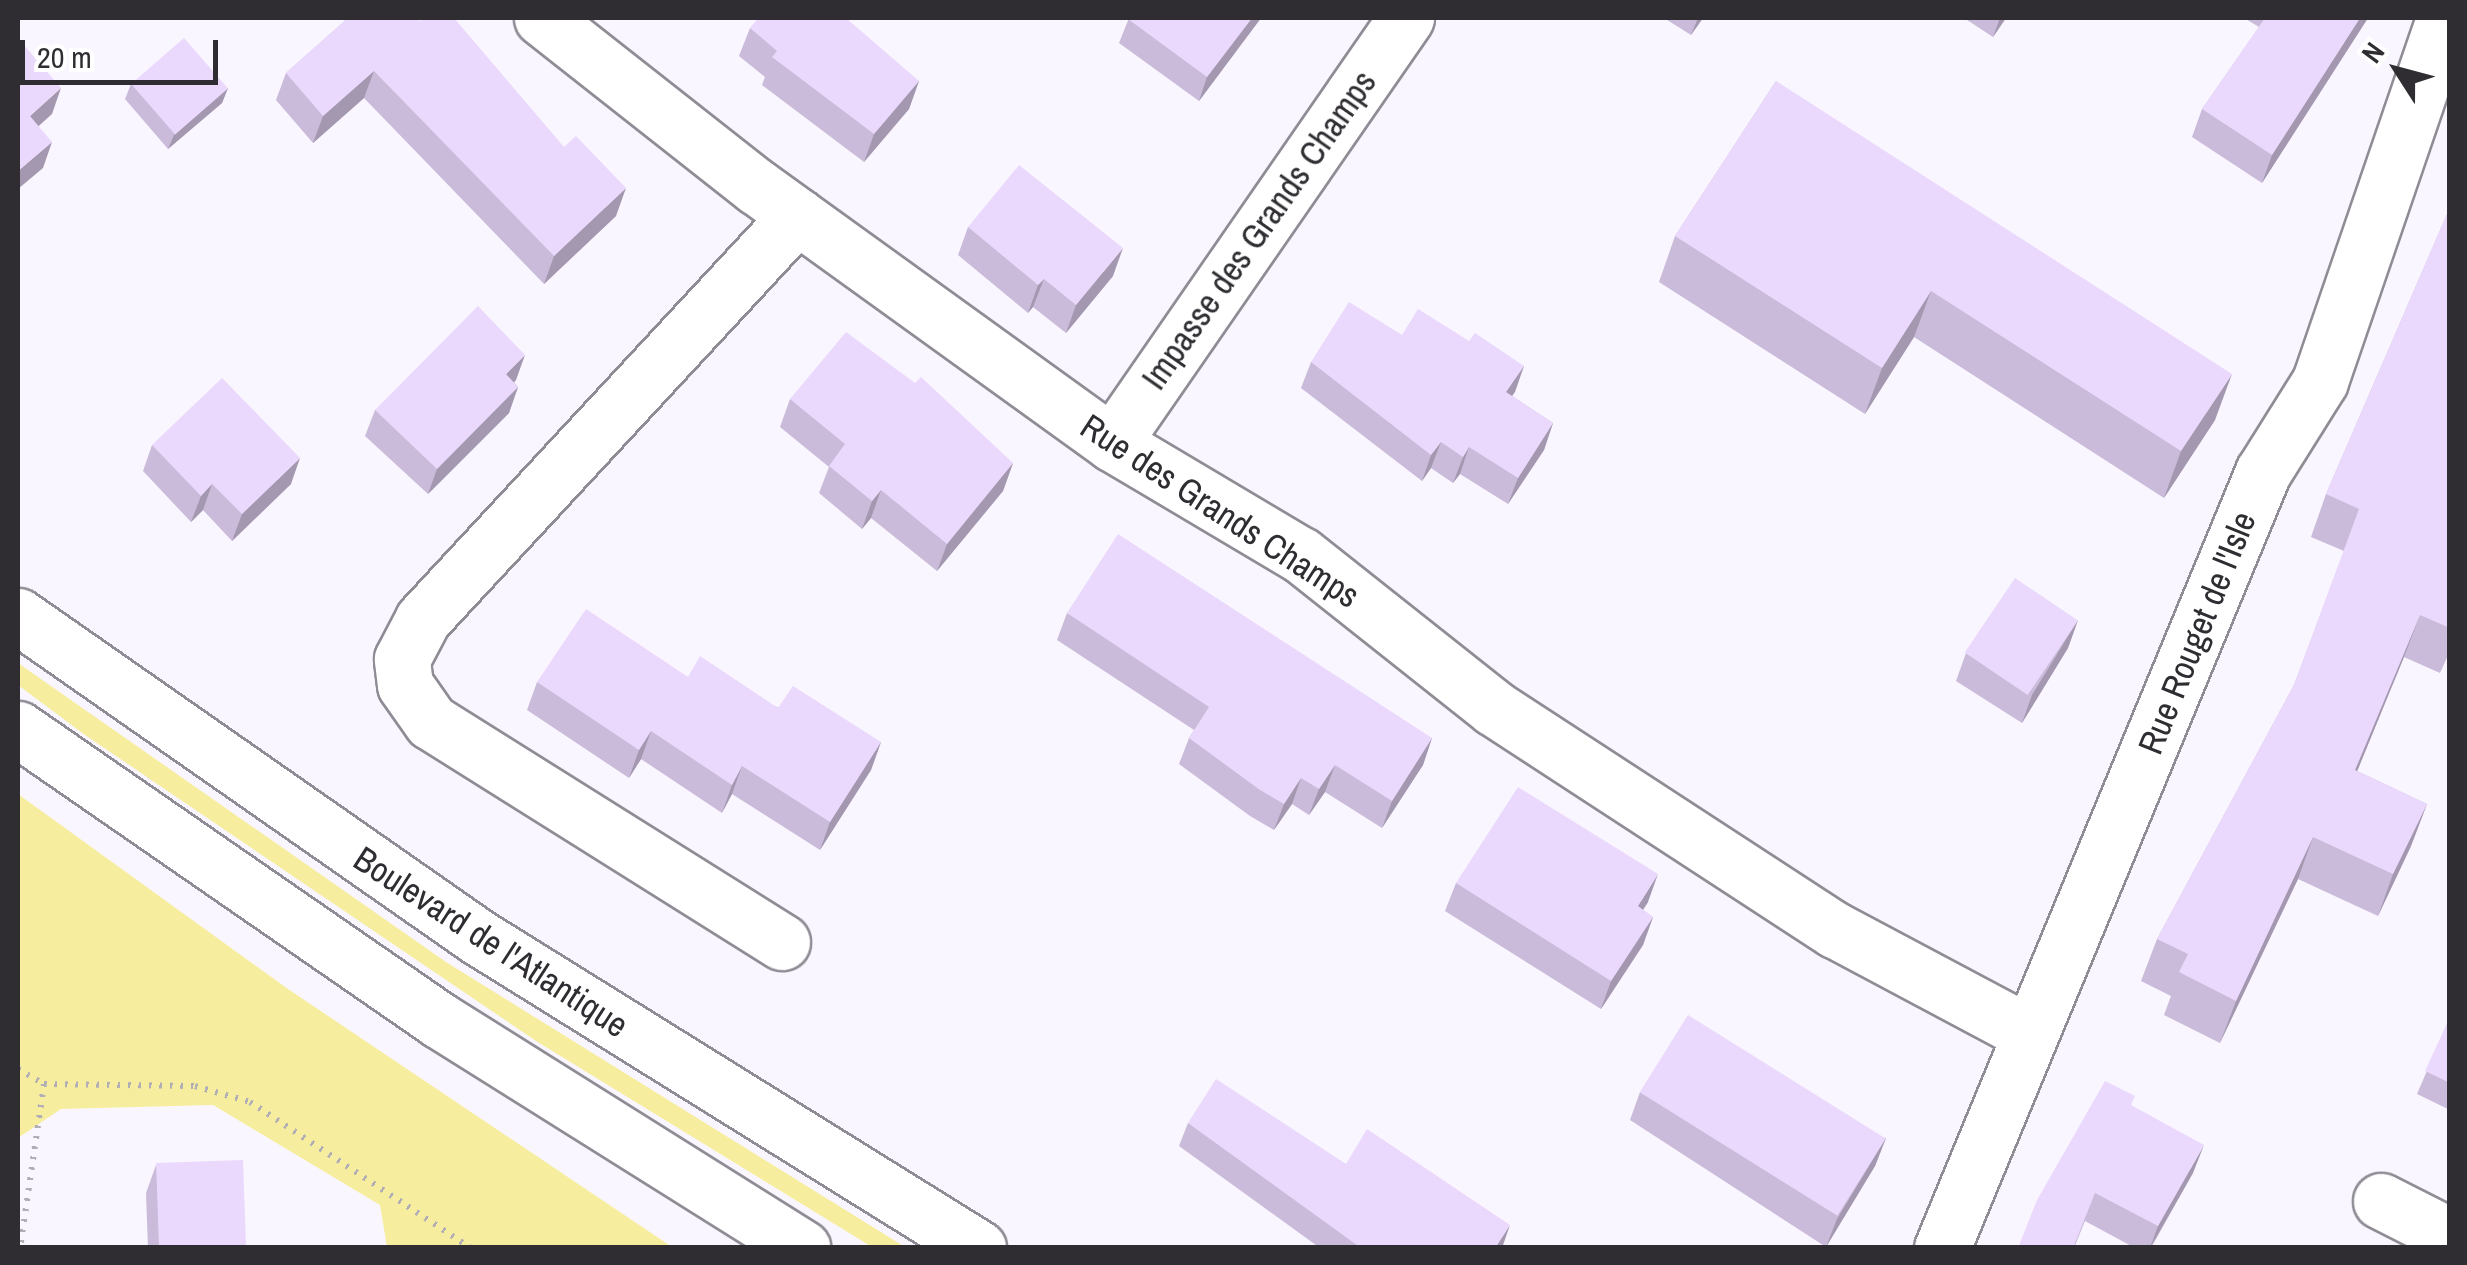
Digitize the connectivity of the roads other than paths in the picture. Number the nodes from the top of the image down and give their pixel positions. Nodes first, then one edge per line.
1 (542, 18) edge
2 (1406, 18) edge
3 (2444, 18) edge
4 (798, 216) junction
5 (1112, 442) junction
6 (18, 616) edge
7 (18, 729) edge
8 (782, 942) dead end
9 (2025, 1032) junction
10 (2381, 1201) dead end
11 (2450, 1236) edge
12 (802, 1248) edge
13 (978, 1248) edge
14 (1942, 1248) edge

1 - 4 street, Rue des Grands Champs
2 - 5 street, Impasse des Grands Champs
3 - 9 street, Rue Rouget de l'Isle
4 - 5 street, Rue des Grands Champs
4 - 8 street
5 - 9 street, Rue des Grands Champs
6 - 13 street, Boulevard de l'Atlantique
7 - 12 street
9 - 14 street, Rue Rouget de l'Isle
10 - 11 street

